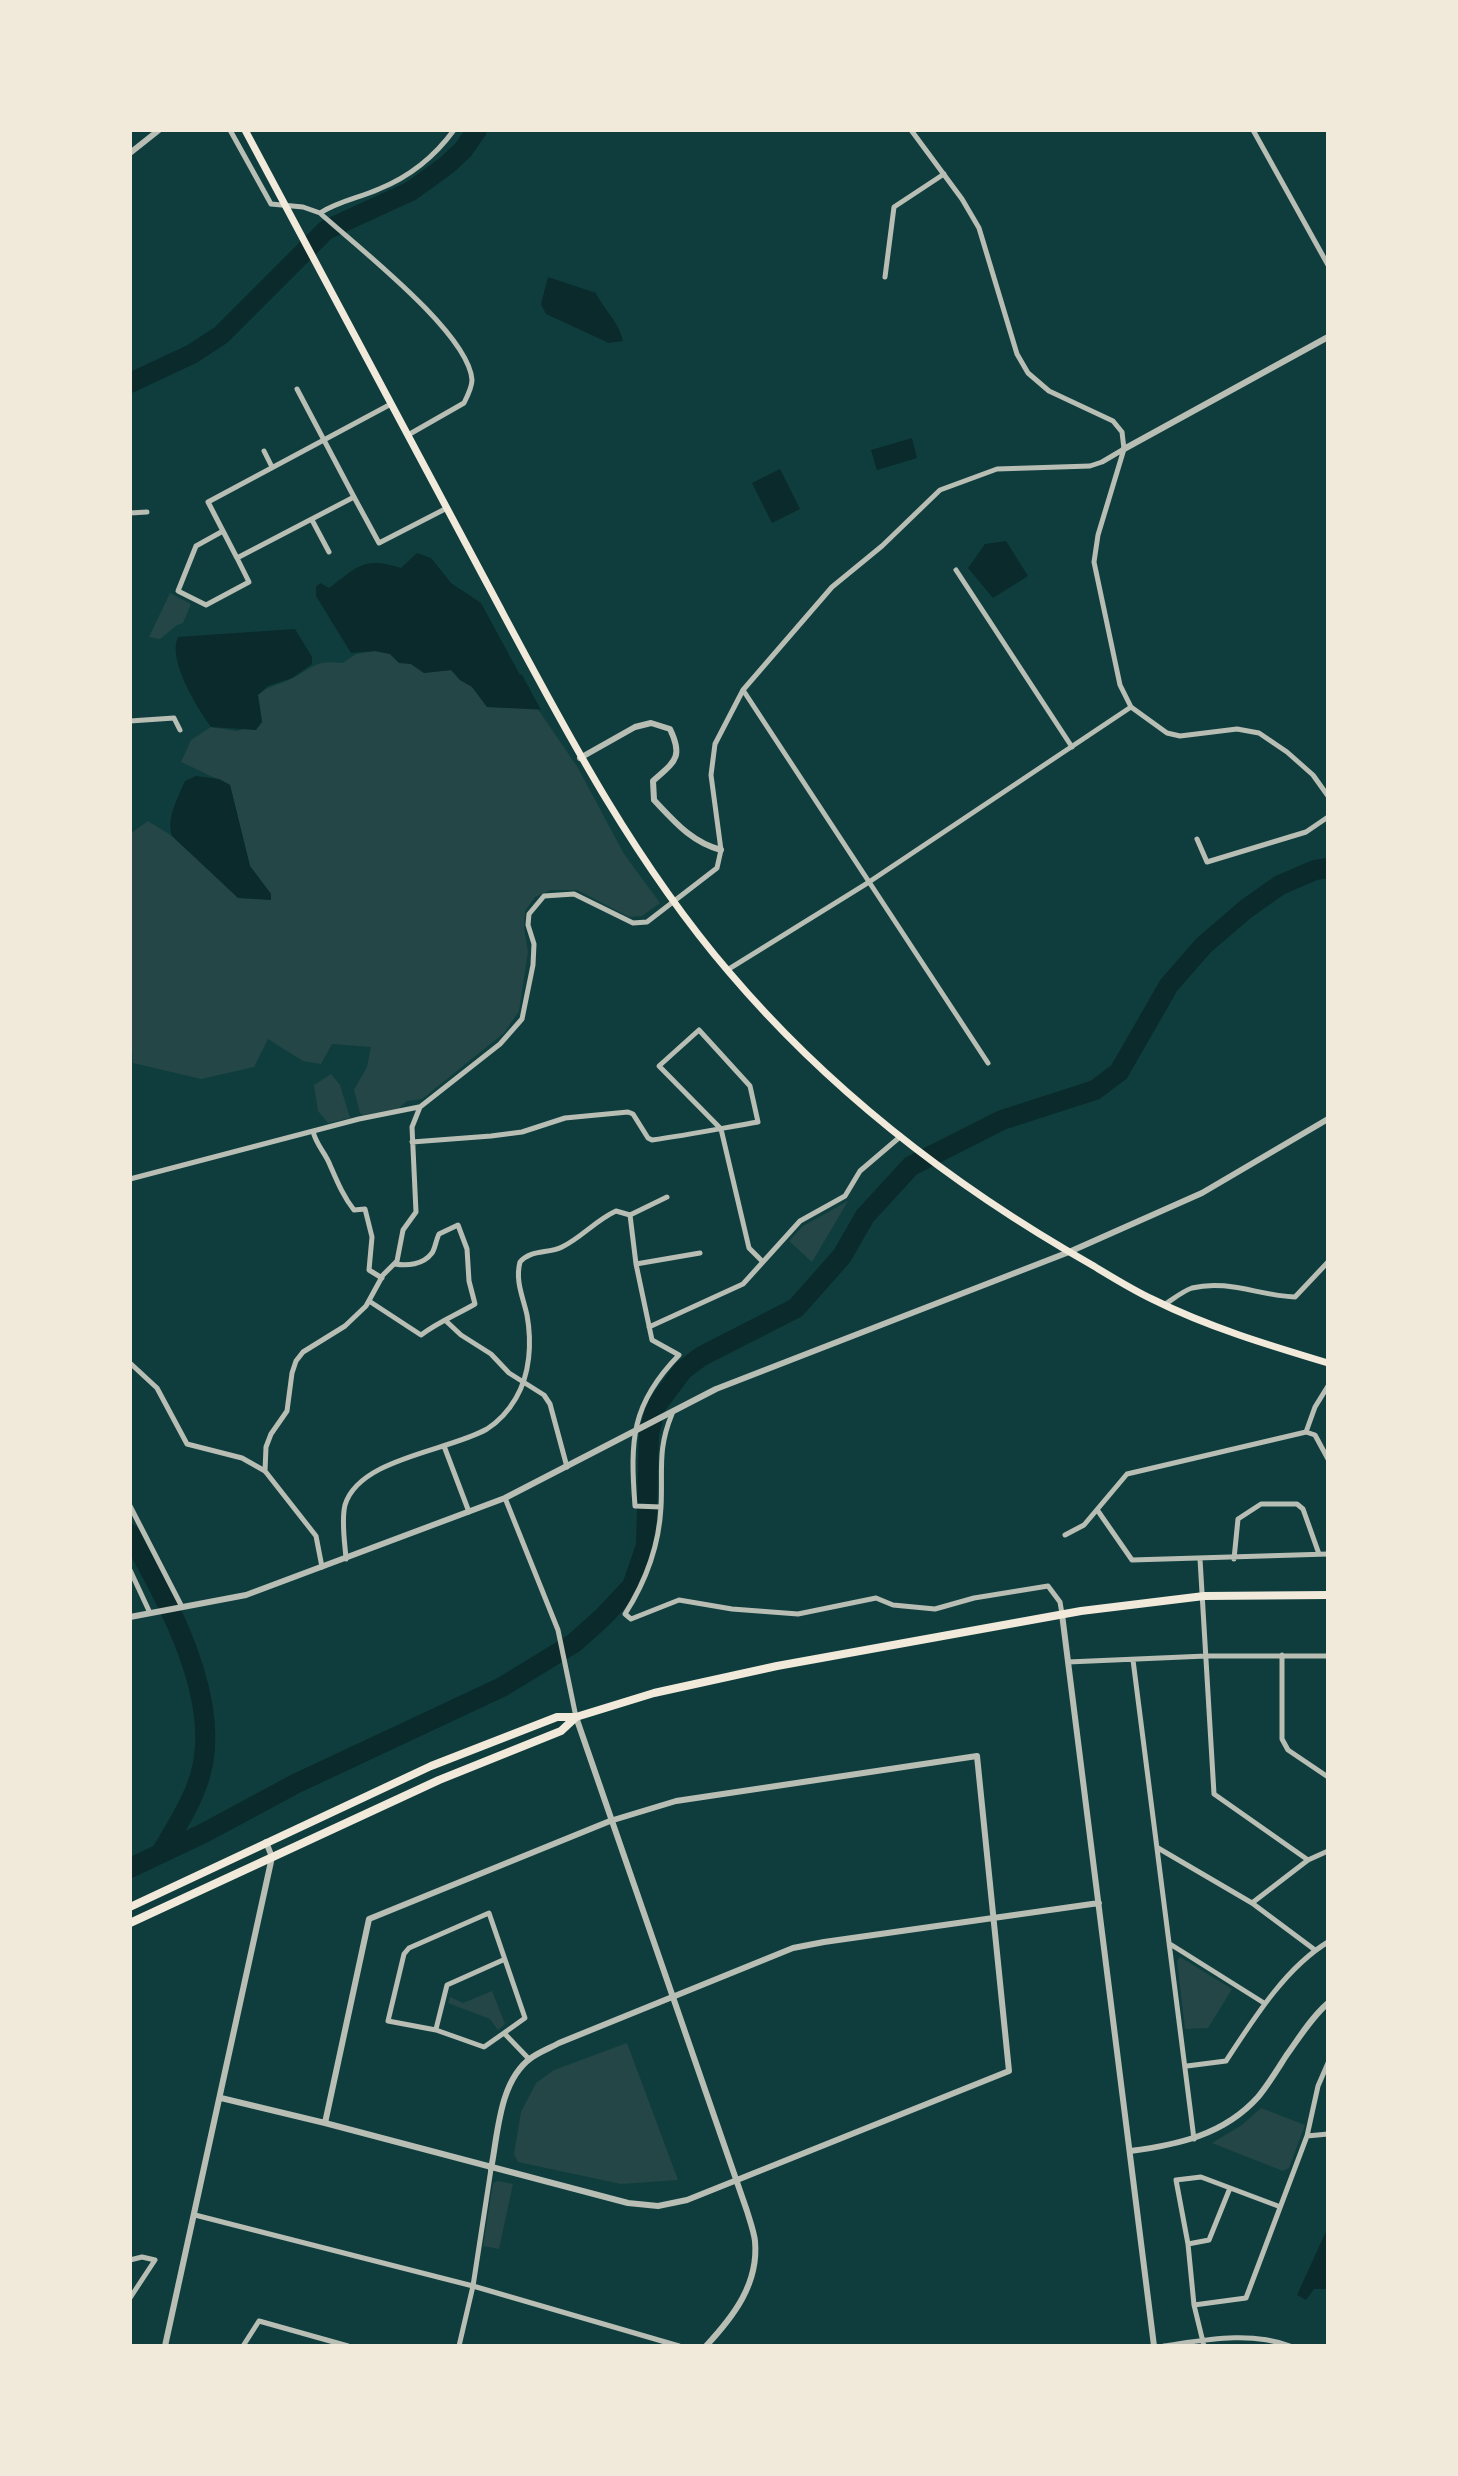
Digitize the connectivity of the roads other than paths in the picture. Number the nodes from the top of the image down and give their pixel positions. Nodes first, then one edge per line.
1 (159, 130) edge
2 (230, 130) edge
3 (245, 130) edge
4 (454, 130) edge
5 (911, 130) edge
6 (1253, 130) edge
7 (130, 153) edge
8 (944, 174) junction
9 (320, 213) junction
10 (1328, 265) edge
11 (885, 277) dead end
12 (1328, 337) edge
13 (297, 389) dead end
14 (391, 404) junction
15 (408, 435) junction
16 (324, 440) junction
17 (1124, 449) junction
18 (264, 451) dead end
19 (272, 467) junction
20 (354, 497) junction
21 (447, 508) junction
22 (147, 512) dead end
23 (130, 513) edge
24 (312, 520) junction
25 (223, 531) junction
26 (329, 552) dead end
27 (237, 558) junction
28 (956, 570) dead end
29 (743, 690) junction
30 (1131, 707) junction
31 (130, 721) edge
32 (180, 730) dead end
33 (1072, 747) junction
34 (580, 758) junction
35 (1328, 796) edge
36 (1328, 817) edge
37 (1197, 839) dead end
38 (721, 850) junction
39 (869, 882) junction
40 (727, 970) junction
41 (988, 1063) dead end
42 (420, 1107) junction
43 (1328, 1119) edge
44 (721, 1129) junction
45 (313, 1131) junction
46 (901, 1136) junction
47 (412, 1142) junction
48 (130, 1179) edge
49 (667, 1197) dead end
50 (630, 1215) junction
51 (1069, 1252) junction
52 (700, 1253) dead end
53 (762, 1261) junction
54 (1328, 1262) edge
55 (395, 1264) junction
56 (636, 1264) junction
57 (382, 1278) junction
58 (369, 1301) junction
59 (1164, 1305) junction
60 (446, 1321) junction
61 (649, 1327) junction
62 (130, 1363) edge
63 (1328, 1363) edge
64 (524, 1383) junction
65 (1328, 1386) edge
66 (670, 1414) junction
67 (1306, 1432) junction
68 (635, 1433) junction
69 (444, 1445) junction
70 (1328, 1459) edge
71 (567, 1467) junction
72 (265, 1471) junction
73 (505, 1498) junction
74 (130, 1506) edge
75 (661, 1507) junction
76 (1098, 1511) junction
77 (469, 1512) junction
78 (1065, 1535) dead end
79 (1319, 1554) junction
80 (1328, 1554) edge
81 (346, 1559) junction
82 (1200, 1559) junction
83 (1234, 1559) junction
84 (323, 1568) junction
85 (130, 1570) edge
86 (1328, 1595) edge
87 (1204, 1596) junction
88 (180, 1608) junction
89 (151, 1613) junction
90 (1062, 1614) junction
91 (130, 1617) edge
92 (1282, 1655) junction
93 (1206, 1656) junction
94 (1328, 1656) edge
95 (1133, 1660) junction
96 (1068, 1662) junction
97 (576, 1717) junction
98 (1328, 1777) edge
99 (610, 1821) junction
100 (266, 1842) junction
101 (1158, 1848) junction
102 (1328, 1851) edge
103 (272, 1857) junction
104 (1308, 1860) junction
105 (1099, 1903) junction
106 (1252, 1903) junction
107 (130, 1907) edge
108 (993, 1919) junction
109 (130, 1923) edge
110 (1328, 1942) edge
111 (1169, 1943) junction
112 (1315, 1950) junction
113 (503, 1960) junction
114 (672, 1996) junction
115 (1264, 2003) junction
116 (1328, 2003) edge
117 (436, 2030) junction
118 (504, 2033) junction
119 (529, 2059) junction
120 (1328, 2063) edge
121 (1187, 2066) junction
122 (221, 2098) junction
123 (325, 2123) junction
124 (1328, 2134) edge
125 (1307, 2136) junction
126 (1194, 2139) junction
127 (1130, 2151) junction
128 (491, 2169) junction
129 (736, 2181) junction
130 (1230, 2188) junction
131 (1278, 2206) junction
132 (195, 2215) junction
133 (1188, 2244) junction
134 (130, 2260) edge
135 (473, 2286) junction
136 (130, 2298) edge
137 (1194, 2305) junction
138 (1204, 2343) edge
139 (165, 2346) edge
140 (243, 2346) edge
141 (348, 2346) edge
142 (459, 2346) edge
143 (679, 2346) edge
144 (708, 2346) edge
145 (1154, 2346) edge
146 (1164, 2346) edge
147 (1290, 2346) edge

1 - 7 street
2 - 9 street
3 - 14 main road
4 - 9 street
5 - 8 street
6 - 10 street
8 - 11 street
8 - 17 street
9 - 15 street
12 - 17 street
13 - 16 street
14 - 15 main road
14 - 16 street
15 - 21 main road
16 - 19 street
16 - 20 street
17 - 29 street
17 - 30 street
18 - 19 street
19 - 25 street
20 - 21 street
20 - 24 street
21 - 34 main road
22 - 23 street
24 - 26 street
24 - 27 street
25 - 27 street
25 - 27 street
28 - 33 street
29 - 38 street
29 - 39 street
30 - 33 street
30 - 35 street
31 - 32 street
33 - 39 street
34 - 38 street
34 - 40 main road
36 - 37 street
38 - 42 street
39 - 40 street
39 - 41 street
40 - 46 main road
42 - 45 street
42 - 47 street
43 - 51 street
44 - 44 street
44 - 47 street
44 - 53 street
45 - 48 street
45 - 57 street
46 - 51 main road
46 - 53 street
47 - 55 street
49 - 50 street
50 - 56 street
50 - 64 street
51 - 59 main road
51 - 66 street
52 - 56 street
53 - 61 street
54 - 59 street
55 - 57 street
55 - 60 street
56 - 61 street
57 - 58 street
58 - 60 street
58 - 72 street
59 - 63 main road
60 - 64 street
61 - 68 street
62 - 72 street
64 - 69 street
64 - 71 street
65 - 67 street
66 - 68 street
66 - 75 street
67 - 70 street
67 - 76 street
68 - 71 street
68 - 75 street
69 - 77 street
69 - 81 street
71 - 73 street
72 - 84 street
73 - 77 street
73 - 97 street
74 - 88 street
75 - 90 street
76 - 78 street
76 - 82 street
77 - 81 street
79 - 80 street
79 - 83 street
79 - 83 street
81 - 84 street
82 - 83 street
82 - 87 street
84 - 88 street
85 - 89 street
86 - 87 main road
87 - 90 main road
87 - 93 street
88 - 89 street
89 - 91 street
90 - 96 street
90 - 97 main road
92 - 93 street
92 - 94 street
92 - 98 street
93 - 95 street
93 - 104 street
95 - 96 street
95 - 101 street
96 - 105 street
97 - 99 street
97 - 100 main road
97 - 103 main road
99 - 108 street
99 - 114 street
99 - 123 street
100 - 103 street
100 - 107 main road
101 - 106 street
101 - 111 street
102 - 104 street
103 - 109 main road
103 - 122 street
104 - 106 street
105 - 108 street
105 - 127 street
106 - 112 street
108 - 114 street
108 - 129 street
110 - 112 street
111 - 115 street
111 - 121 street
112 - 115 street
113 - 117 street
113 - 117 street
113 - 118 street
114 - 119 street
114 - 129 street
115 - 121 street
116 - 126 street
117 - 118 street
118 - 119 street
119 - 128 street
120 - 125 street
121 - 126 street
122 - 123 street
122 - 132 street
123 - 128 street
124 - 125 street
125 - 131 street
126 - 127 street
127 - 145 street
128 - 129 street
128 - 135 street
129 - 144 street
130 - 131 street
130 - 133 street
130 - 133 street
131 - 137 street
132 - 135 street
132 - 139 street
133 - 137 street
134 - 136 street
135 - 142 street
135 - 143 street
137 - 138 street
138 - 146 street
138 - 147 street
140 - 141 street

